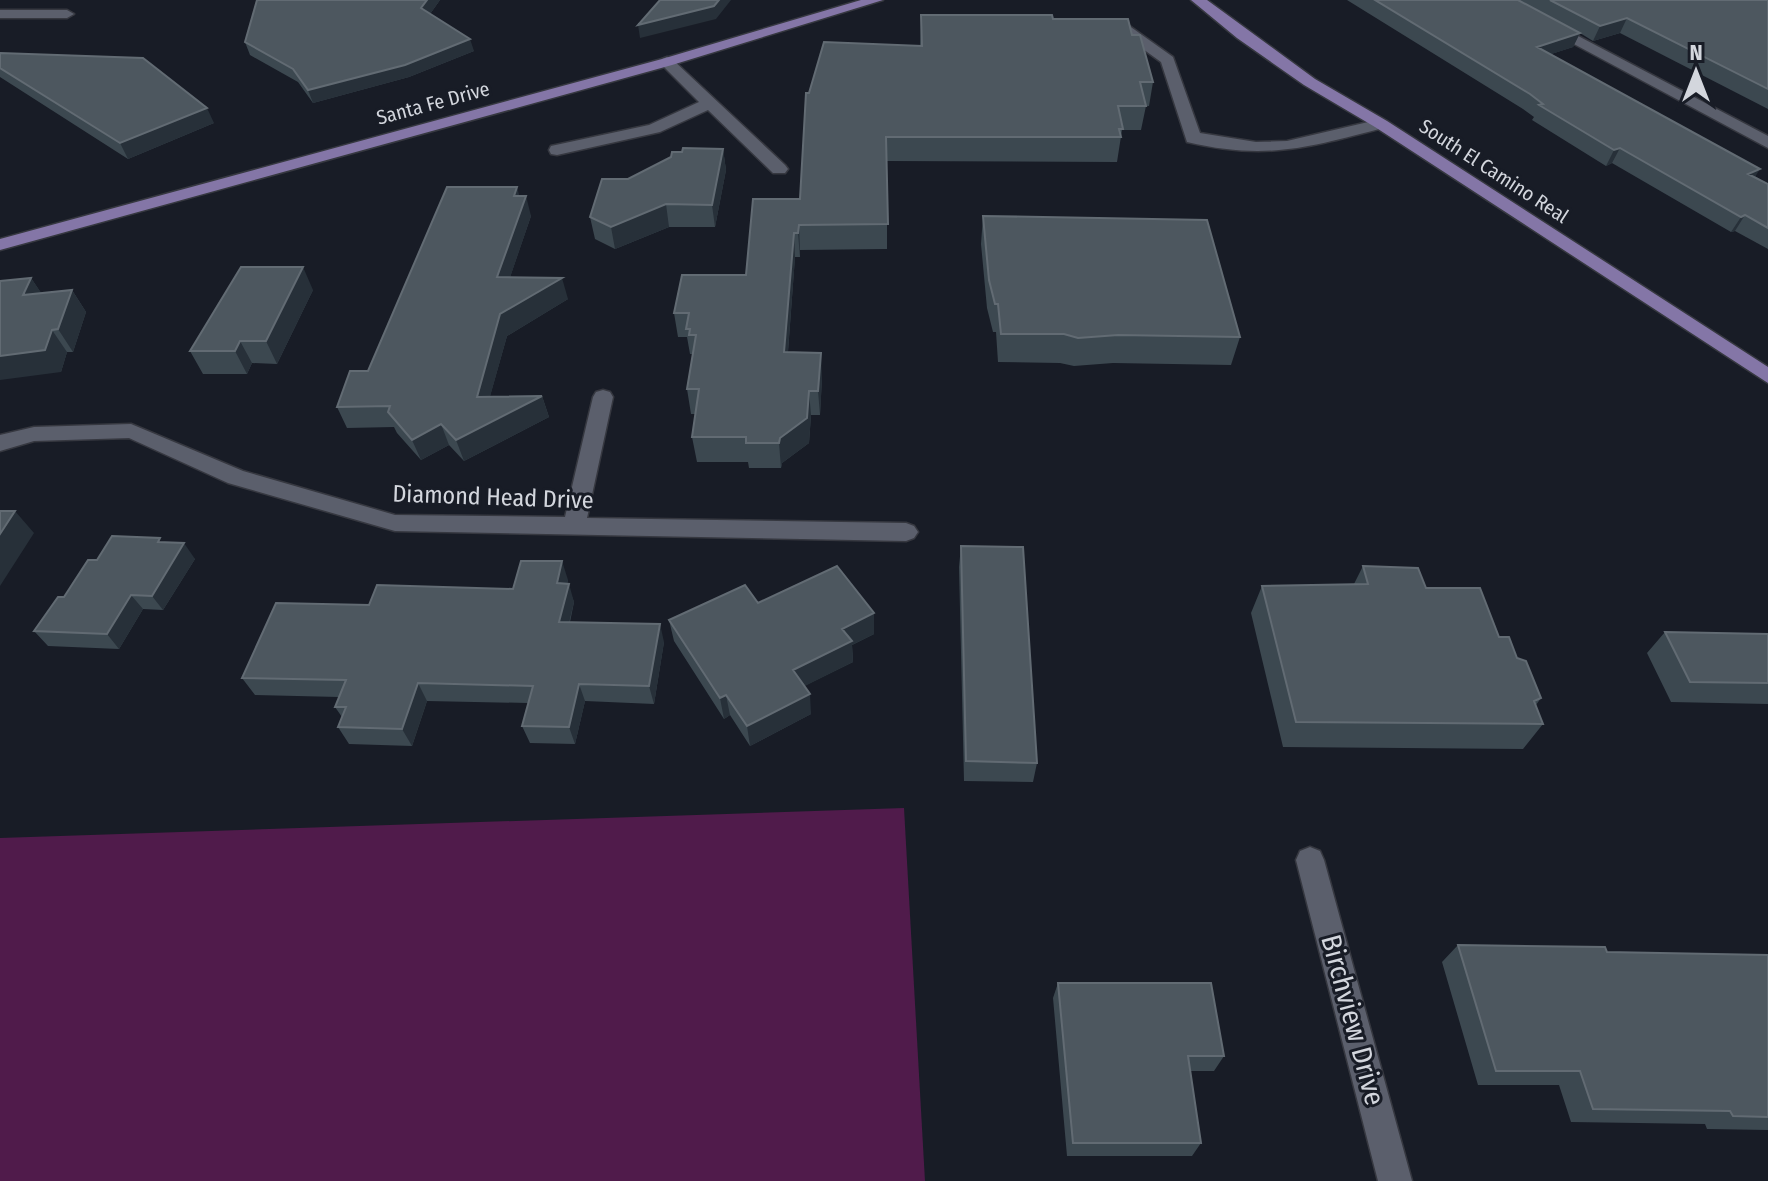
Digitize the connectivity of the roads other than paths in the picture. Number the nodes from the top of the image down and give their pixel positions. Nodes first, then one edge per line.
1 (876, 0) edge
2 (1198, 0) edge
3 (1499, 0) edge
4 (0, 14) edge
5 (67, 14) dead end
6 (1081, 21) edge
7 (667, 62) junction
8 (711, 102) junction
9 (1381, 124) junction
10 (1768, 143) edge
11 (557, 150) dead end
12 (779, 169) dead end
13 (0, 245) edge
14 (1768, 376) edge
15 (603, 397) dead end
16 (0, 443) edge
17 (574, 526) junction
18 (906, 532) dead end
19 (1310, 860) dead end
20 (1395, 1181) edge

1 - 7 main road, Santa Fe Drive
2 - 9 main road, South El Camino Real
3 - 10 street
4 - 5 street
6 - 9 street
7 - 8 street
7 - 13 main road, Santa Fe Drive
8 - 11 street
8 - 12 street
9 - 14 main road, South El Camino Real
15 - 17 street
16 - 17 street, Diamond Head Drive
17 - 18 street, Diamond Head Drive
19 - 20 street, Birchview Drive

